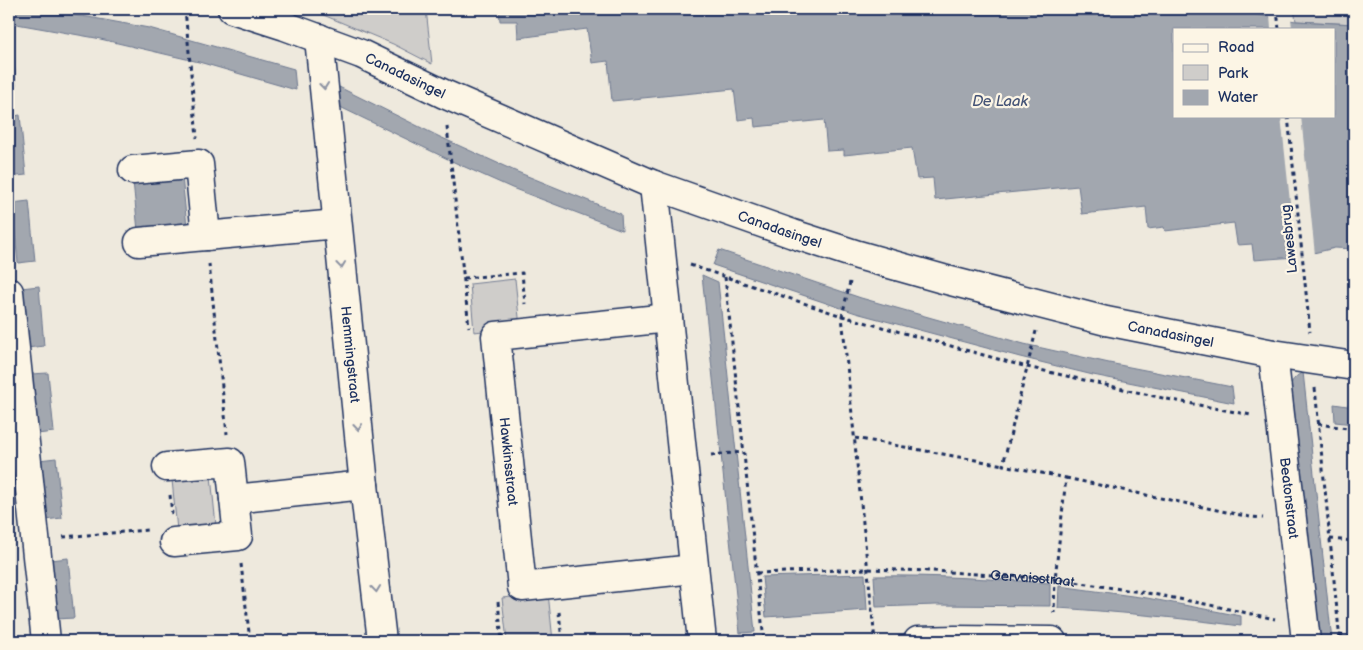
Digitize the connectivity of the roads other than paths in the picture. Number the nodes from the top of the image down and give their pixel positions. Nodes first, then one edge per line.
1 (232, 9) edge
2 (319, 38) junction
3 (133, 170) dead end
4 (654, 185) junction
5 (337, 224) junction
6 (206, 236) junction
7 (139, 242) dead end
8 (9, 292) edge
9 (668, 318) junction
10 (1273, 354) junction
11 (1354, 366) edge
12 (168, 467) road end
13 (364, 484) junction
14 (234, 499) junction
15 (167, 530) road end
16 (694, 569) junction
17 (1305, 633) edge
18 (46, 641) edge
19 (382, 641) edge
20 (702, 641) edge
21 (918, 641) edge
22 (1052, 641) edge

1 - 2 street, Canadasingel
2 - 4 street, Canadasingel
2 -> 5 street, Hemmingstraat
3 - 6 street
4 - 9 street
4 - 10 street, Canadasingel
5 - 6 street
5 -> 13 street, Hemmingstraat
6 - 7 street
8 - 18 street
9 - 16 street
9 - 16 street, Hawkinsstraat
10 - 11 street, Canadasingel
10 - 17 street, Beatonstraat
12 - 14 street
13 - 14 street
13 -> 19 street, Hemmingstraat
14 - 15 street
16 - 20 street
21 - 22 street

